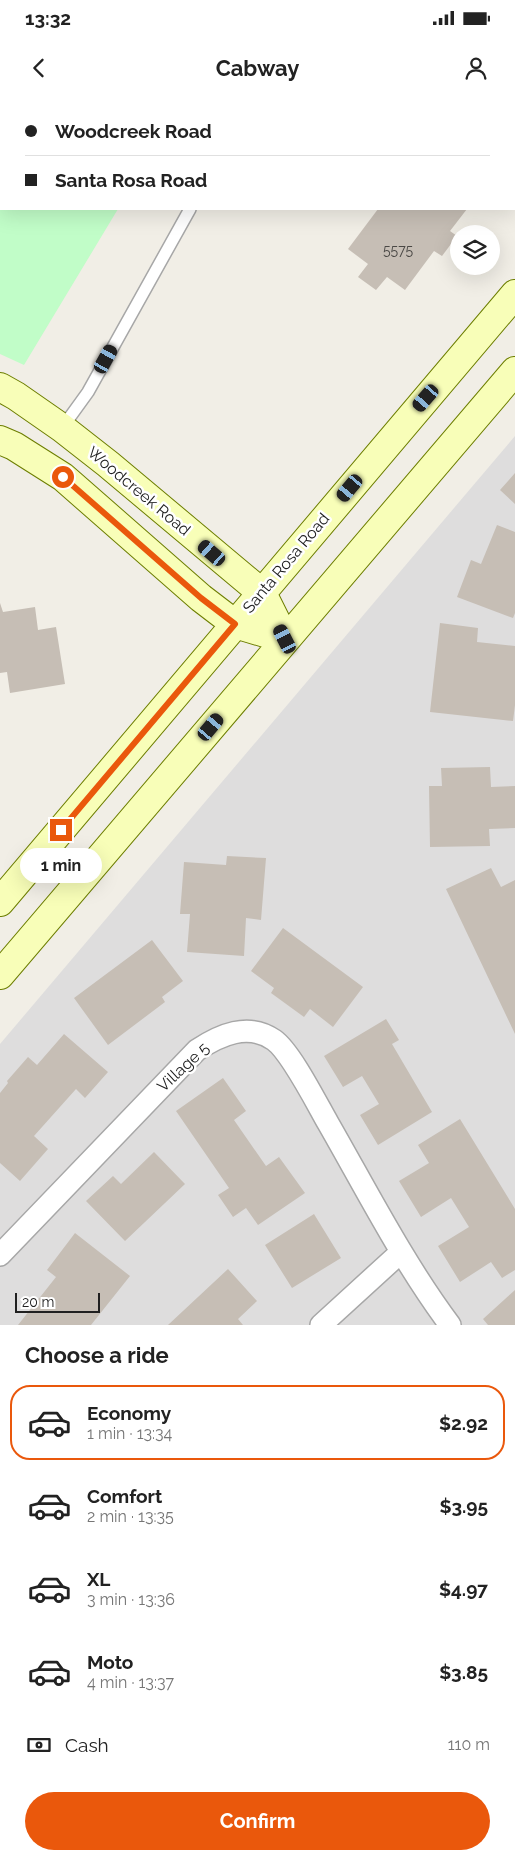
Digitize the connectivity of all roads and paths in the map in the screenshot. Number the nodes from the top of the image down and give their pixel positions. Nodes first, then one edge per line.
1 (189, 210) edge
2 (515, 294) edge
3 (515, 371) edge
4 (0, 387) edge
5 (62, 428) junction
6 (0, 440) edge
7 (262, 593) junction
8 (235, 624) junction
9 (285, 639) junction
10 (0, 902) edge
11 (0, 975) edge
12 (401, 1252) junction
13 (0, 1255) edge
14 (321, 1325) edge
15 (450, 1325) edge

1 - 5 lane
2 - 7 main road, Santa Rosa Road
3 - 9 main road
4 - 5 main road, Woodcreek Road
5 - 7 main road, Woodcreek Road
6 - 8 main road
7 - 8 main road, Santa Rosa Road
7 - 9 main road, Woodcreek Road
8 - 9 main road
8 - 10 main road, Santa Rosa Road
9 - 11 main road
12 - 13 street, Village 5
12 - 14 street
12 - 15 street, Village 5

